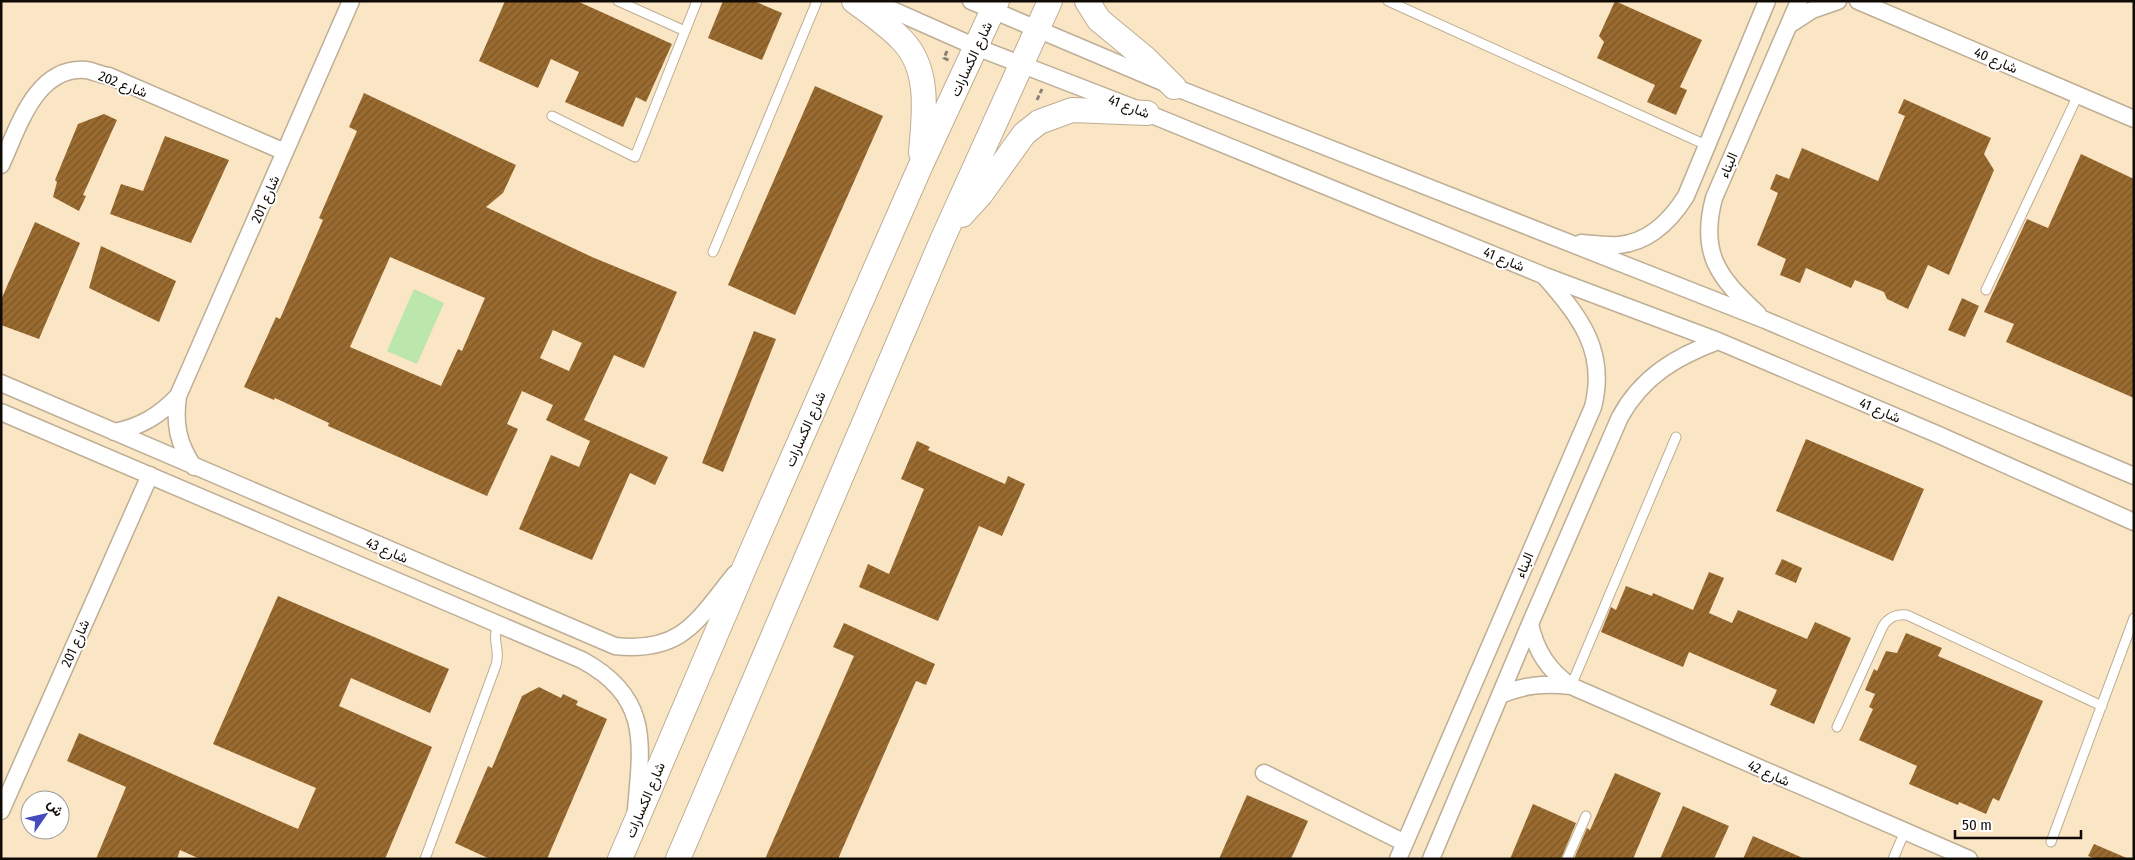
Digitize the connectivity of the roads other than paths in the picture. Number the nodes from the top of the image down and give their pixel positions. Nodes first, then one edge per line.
1 (351, 1) edge
2 (618, 1) edge
3 (698, 1) edge
4 (817, 1) edge
5 (854, 1) edge
6 (872, 1) edge
7 (971, 1) edge
8 (1050, 1) edge
9 (1087, 1) edge
10 (1388, 1) edge
11 (1767, 1) edge
12 (1799, 1) edge
13 (1838, 1) edge
14 (1858, 1) edge
15 (995, 6) edge
16 (1789, 25) junction
17 (1037, 29) junction
18 (685, 31) junction
19 (976, 47) junction
20 (1021, 65) junction
21 (1174, 87) junction
22 (2078, 95) junction
23 (1147, 113) junction
24 (552, 116) dead end
25 (2134, 119) edge
26 (1706, 145) junction
27 (285, 152) junction
28 (1, 165) edge
29 (920, 167) junction
30 (943, 238) junction
31 (1568, 243) junction
32 (713, 252) dead end
33 (1545, 276) junction
34 (1986, 290) dead end
35 (1765, 320) junction
36 (1718, 341) junction
37 (1, 382) edge
38 (178, 396) junction
39 (1, 412) edge
40 (114, 432) junction
41 (1676, 437) dead end
42 (194, 467) junction
43 (150, 475) junction
44 (2134, 476) edge
45 (2134, 522) edge
46 (749, 557) junction
47 (2134, 618) edge
48 (498, 624) junction
49 (1530, 624) junction
50 (1571, 686) junction
51 (1500, 695) junction
52 (2102, 706) junction
53 (1837, 727) dead end
54 (1264, 773) dead end
55 (1, 812) edge
56 (1586, 816) dead end
57 (634, 825) junction
58 (1905, 831) junction
59 (2051, 842) dead end
60 (1405, 843) junction
61 (425, 859) edge
62 (620, 859) edge
63 (678, 859) edge
64 (1398, 859) edge
65 (1431, 859) edge
66 (1567, 859) edge
67 (1893, 859) edge
68 (1969, 859) edge

1 - 27 street, شارع 201
2 - 18 lane
3 - 18 lane
4 - 32 lane
5 - 29 street
6 - 19 street, شارع 41
7 - 15 street
8 - 17 street
9 - 21 street
10 - 26 lane
11 - 26 street, البناء
12 - 16 street, البناء
13 - 16 street
14 - 22 street, شارع 40
15 - 17 street
15 - 19 street, شارع الكسارات
16 - 35 street, البناء
17 - 20 street
17 - 21 street
18 - 24 lane
19 - 20 street, شارع 41
19 - 29 street, شارع الكسارات
20 - 23 street, شارع 41
20 - 30 street
21 - 31 street
22 - 25 street, شارع 40
22 - 34 lane
23 - 30 street
23 - 33 street, شارع 41
26 - 31 street, البناء
27 - 28 street, شارع 202
27 - 38 street, شارع 201
29 - 46 street, شارع الكسارات
30 - 63 street
31 - 35 street
33 - 36 street, شارع 41
33 - 60 street, البناء
35 - 44 street
36 - 45 street, شارع 41
36 - 49 street, البناء
37 - 40 street, شارع 43
38 - 40 street, شارع 201
38 - 42 street, شارع 201
39 - 43 street, شارع 43
40 - 42 street, شارع 43
41 - 50 lane
42 - 46 street, شارع 43
43 - 48 street, شارع 43
43 - 55 street, شارع 201
46 - 57 street, شارع الكسارات
47 - 52 lane
48 - 57 street, شارع 43
48 - 61 lane
49 - 50 street, شارع 42
49 - 51 street, البناء
50 - 51 street, شارع 42
50 - 58 street, شارع 42
51 - 65 street, البناء
52 - 53 lane
52 - 59 lane
54 - 60 street
56 - 66 lane
57 - 62 street, شارع الكسارات
58 - 67 lane
58 - 68 street, شارع 42
60 - 64 street, البناء

